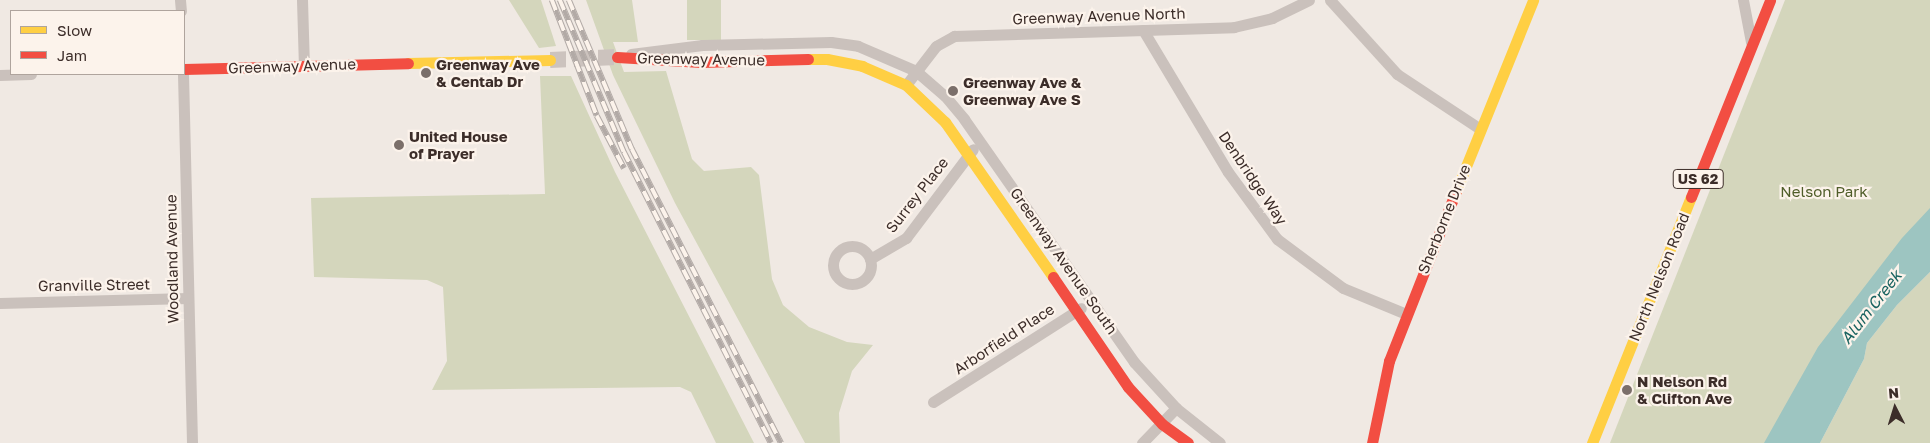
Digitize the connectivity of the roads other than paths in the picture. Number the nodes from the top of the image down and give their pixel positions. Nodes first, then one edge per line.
1 (302, 0) edge
2 (1309, 0) edge
3 (1330, 0) edge
4 (1533, 0) edge
5 (1743, 0) edge
6 (1770, 0) edge
7 (1143, 30) junction
8 (1751, 44) junction
9 (550, 60) tunnel mouth
10 (304, 66) junction
11 (185, 69) edge
12 (916, 71) junction
13 (183, 75) edge
14 (906, 85) junction
15 (1480, 130) junction
16 (981, 142) junction
17 (969, 154) junction
18 (870, 259) dead end
19 (188, 298) junction
20 (1091, 301) junction
21 (0, 303) edge
22 (1076, 311) junction
23 (1406, 314) junction
24 (933, 402) dead end
25 (1176, 408) junction
26 (1162, 424) junction
27 (192, 443) edge
28 (1142, 443) edge
29 (1188, 443) edge
30 (1220, 443) edge
31 (1372, 443) edge
32 (1592, 443) edge

1 - 10 street
2 - 7 street, Greenway Avenue North
3 - 15 street
4 - 15 street, Sherborne Drive
5 - 8 street
6 - 8 street, North Nelson Road / US 62
7 - 12 street, Greenway Avenue North
7 - 23 street, Denbridge Way
8 - 32 street, North Nelson Road / US 62
9 - 10 street, Greenway Avenue
10 - 11 street, Greenway Avenue
12 - 14 street, Greenway Avenue North
12 - 14 street, Greenway Avenue
12 - 16 street, Greenway Avenue South
13 - 19 street, Woodland Avenue
14 - 17 street, Greenway Avenue South
15 - 23 street, Sherborne Drive
16 - 17 street, Surrey Place
16 - 20 street, Greenway Avenue South
17 - 18 street, Surrey Place
17 - 22 street, Greenway Avenue South
19 - 21 street, Granville Street
19 - 27 street, Woodland Avenue
20 - 22 street, Arborfield Place
20 - 25 street, Greenway Avenue South
22 - 24 street, Arborfield Place
22 - 26 street, Greenway Avenue South
23 - 31 street, Sherborne Drive
25 - 26 street
25 - 30 street, Greenway Avenue South
26 - 28 street
26 - 29 street, Greenway Avenue South

